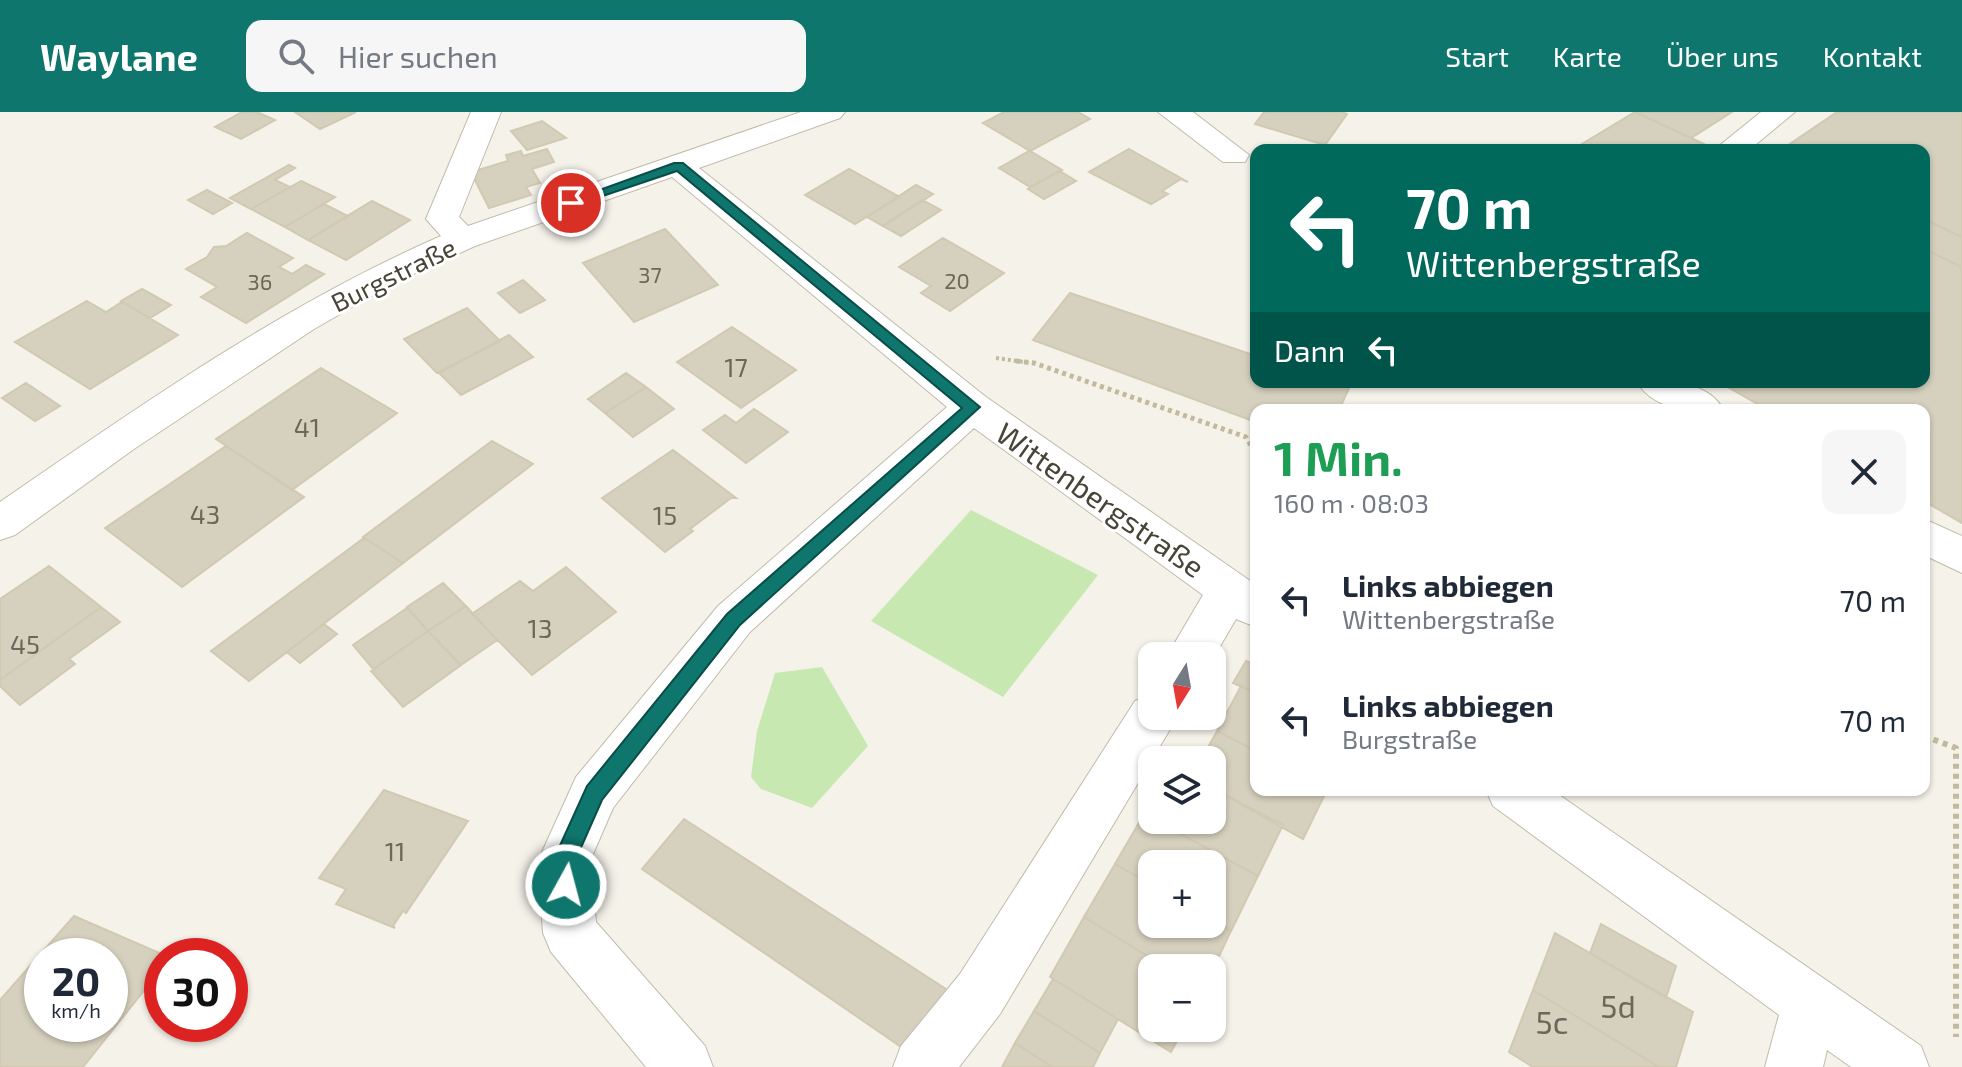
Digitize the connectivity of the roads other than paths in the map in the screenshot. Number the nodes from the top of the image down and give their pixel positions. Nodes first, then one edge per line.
1 (486, 112) edge
2 (830, 112) edge
3 (1173, 112) edge
4 (1780, 112) edge
5 (1737, 144) edge
6 (1234, 155) dead end
7 (678, 166) junction
8 (463, 239) junction
9 (1666, 388) edge
10 (1694, 404) edge
11 (972, 407) junction
12 (0, 524) edge
13 (1930, 538) edge
14 (1962, 556) edge
15 (1243, 600) edge
16 (1203, 642) edge
17 (1143, 730) edge
18 (1519, 796) edge
19 (1811, 1003) junction
20 (684, 1067) edge
21 (922, 1067) edge
22 (1794, 1067) edge
23 (1900, 1067) edge

1 - 8 street
2 - 7 street, Burgstraße
3 - 6 street
4 - 5 street
7 - 8 street, Burgstraße
7 - 11 street, Wittenbergstraße
8 - 12 street, Burgstraße
9 - 10 street
11 - 15 street, Wittenbergstraße
11 - 20 street, Wittenbergstraße
13 - 14 street
15 - 16 street, Wittenbergstraße
17 - 21 street
18 - 19 street
19 - 22 street
19 - 23 street

